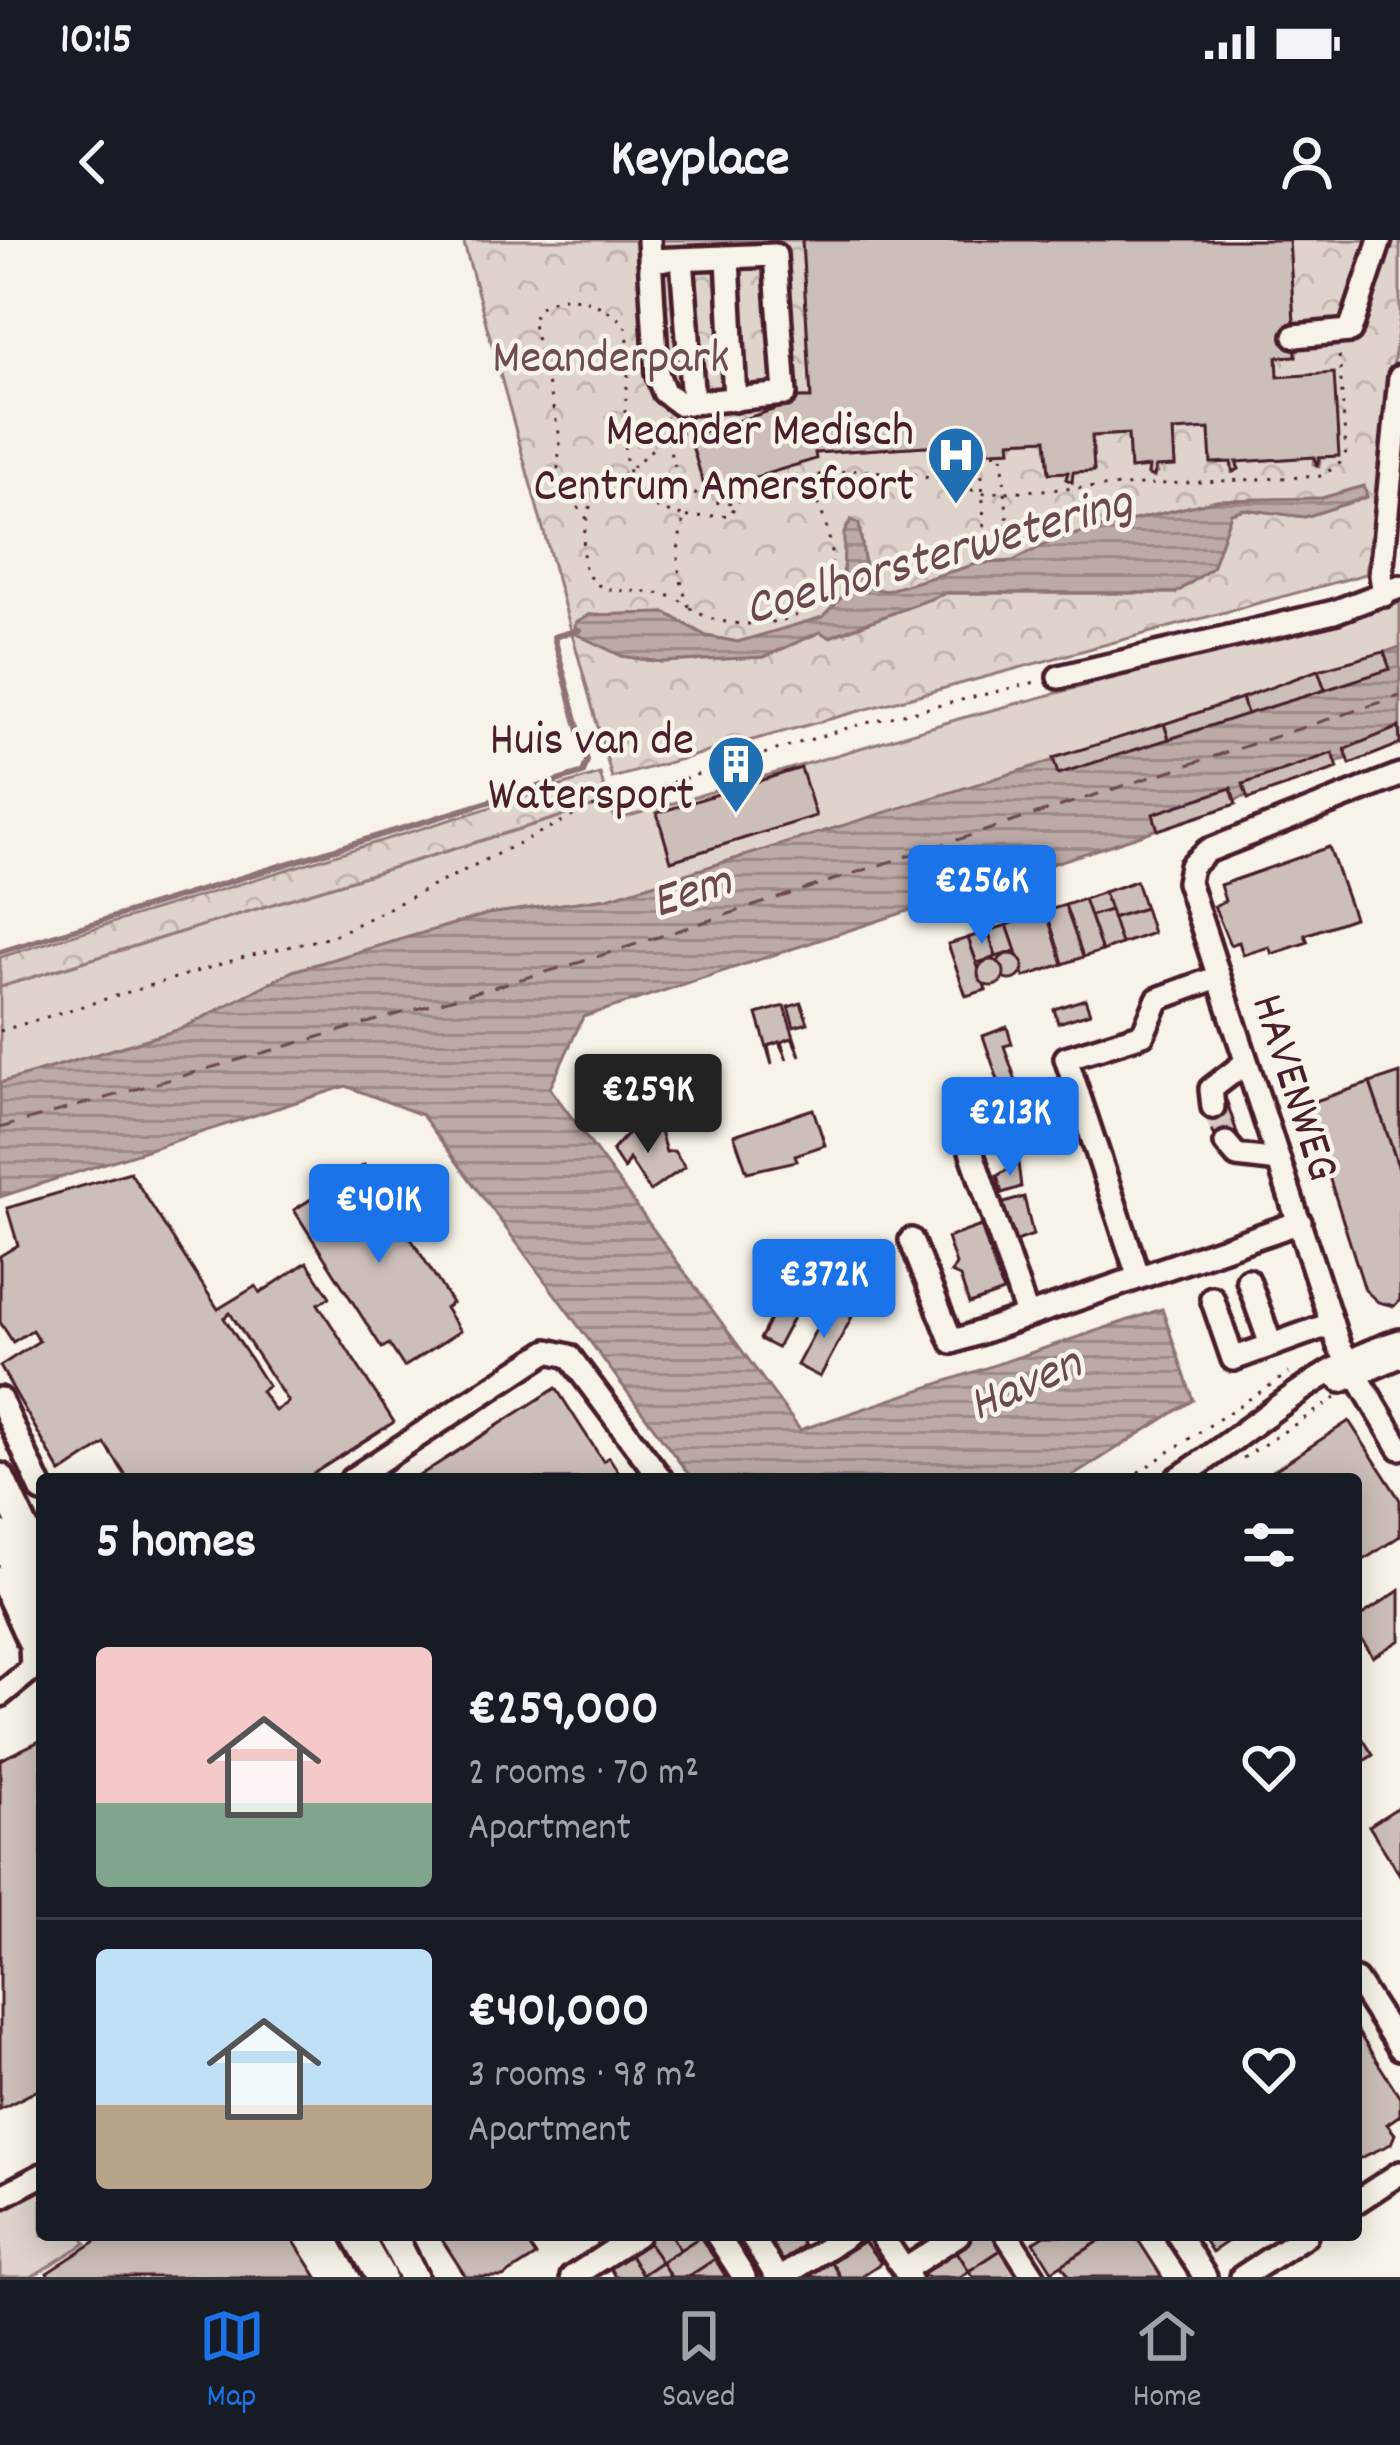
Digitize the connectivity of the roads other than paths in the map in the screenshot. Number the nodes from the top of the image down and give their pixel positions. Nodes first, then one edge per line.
1 (1380, 240) edge
2 (649, 250) edge
3 (728, 258) junction
4 (682, 259) junction
5 (1295, 336) dead end
6 (1400, 376) edge
7 (735, 400) junction
8 (693, 402) junction
9 (1395, 592) edge
10 (1059, 676) road end
11 (1400, 776) edge
12 (1218, 977) junction
13 (1245, 1063) junction
14 (1214, 1107) dead end
15 (1226, 1144) dead end
16 (971, 1151) dead end
17 (1279, 1161) junction
18 (1300, 1222) junction
19 (911, 1240) dead end
20 (1138, 1275) junction
21 (1248, 1280) dead end
22 (1212, 1298) dead end
23 (1027, 1315) junction
24 (1331, 1324) junction
25 (1400, 1341) edge
26 (1271, 1346) junction
27 (1400, 1356) edge
28 (1353, 1374) junction
29 (0, 1399) edge
30 (1400, 1448) edge
31 (361, 1473) edge
32 (657, 1473) edge
33 (1186, 1473) edge
34 (0, 1478) edge
35 (36, 1478) edge
36 (0, 1535) edge
37 (36, 1554) edge
38 (0, 1578) edge
39 (36, 1611) edge
40 (0, 1695) edge
41 (1362, 1989) edge
42 (1400, 2048) edge
43 (1400, 2173) edge
44 (36, 2178) edge
45 (0, 2197) edge
46 (1362, 2198) edge
47 (360, 2241) edge
48 (395, 2241) edge
49 (630, 2241) edge
50 (721, 2241) edge
51 (755, 2241) edge
52 (837, 2241) edge
53 (885, 2241) edge
54 (950, 2241) edge
55 (1010, 2241) edge
56 (1182, 2241) edge
57 (1297, 2241) edge
58 (598, 2270) edge
59 (906, 2274) edge
60 (381, 2277) edge
61 (413, 2277) edge
62 (572, 2277) edge
63 (744, 2277) edge
64 (780, 2277) edge
65 (1034, 2277) edge
66 (1205, 2277) edge
67 (1242, 2277) edge

1 - 5 street
2 - 4 street
2 - 8 street
3 - 4 street
3 - 7 street
3 - 7 street
4 - 8 street
6 - 9 street
7 - 8 street
9 - 10 street
11 - 12 street, HAVENWEG
12 - 13 street, HAVENWEG
12 - 20 street, HAVENWEG
13 - 14 street
13 - 17 street, HAVENWEG
15 - 17 street
16 - 23 street
17 - 18 street, HAVENWEG
18 - 20 street, HAVENWEG
18 - 24 street, HAVENWEG
19 - 23 street, HAVENWEG
20 - 23 street, HAVENWEG
21 - 26 street
22 - 26 street
24 - 26 street
24 - 28 street, HAVENWEG
25 - 28 street
27 - 28 street
28 - 30 street, HAVENWEG
28 - 33 street
29 - 35 street
31 - 32 street
34 - 37 main road
36 - 39 main road
38 - 40 street
41 - 42 street
43 - 46 street
44 - 45 street
47 - 60 main road
48 - 61 main road
49 - 58 street
50 - 63 street
51 - 64 street
52 - 64 street
53 - 59 street
54 - 59 street
55 - 65 street
56 - 66 street
57 - 67 street
58 - 62 street

